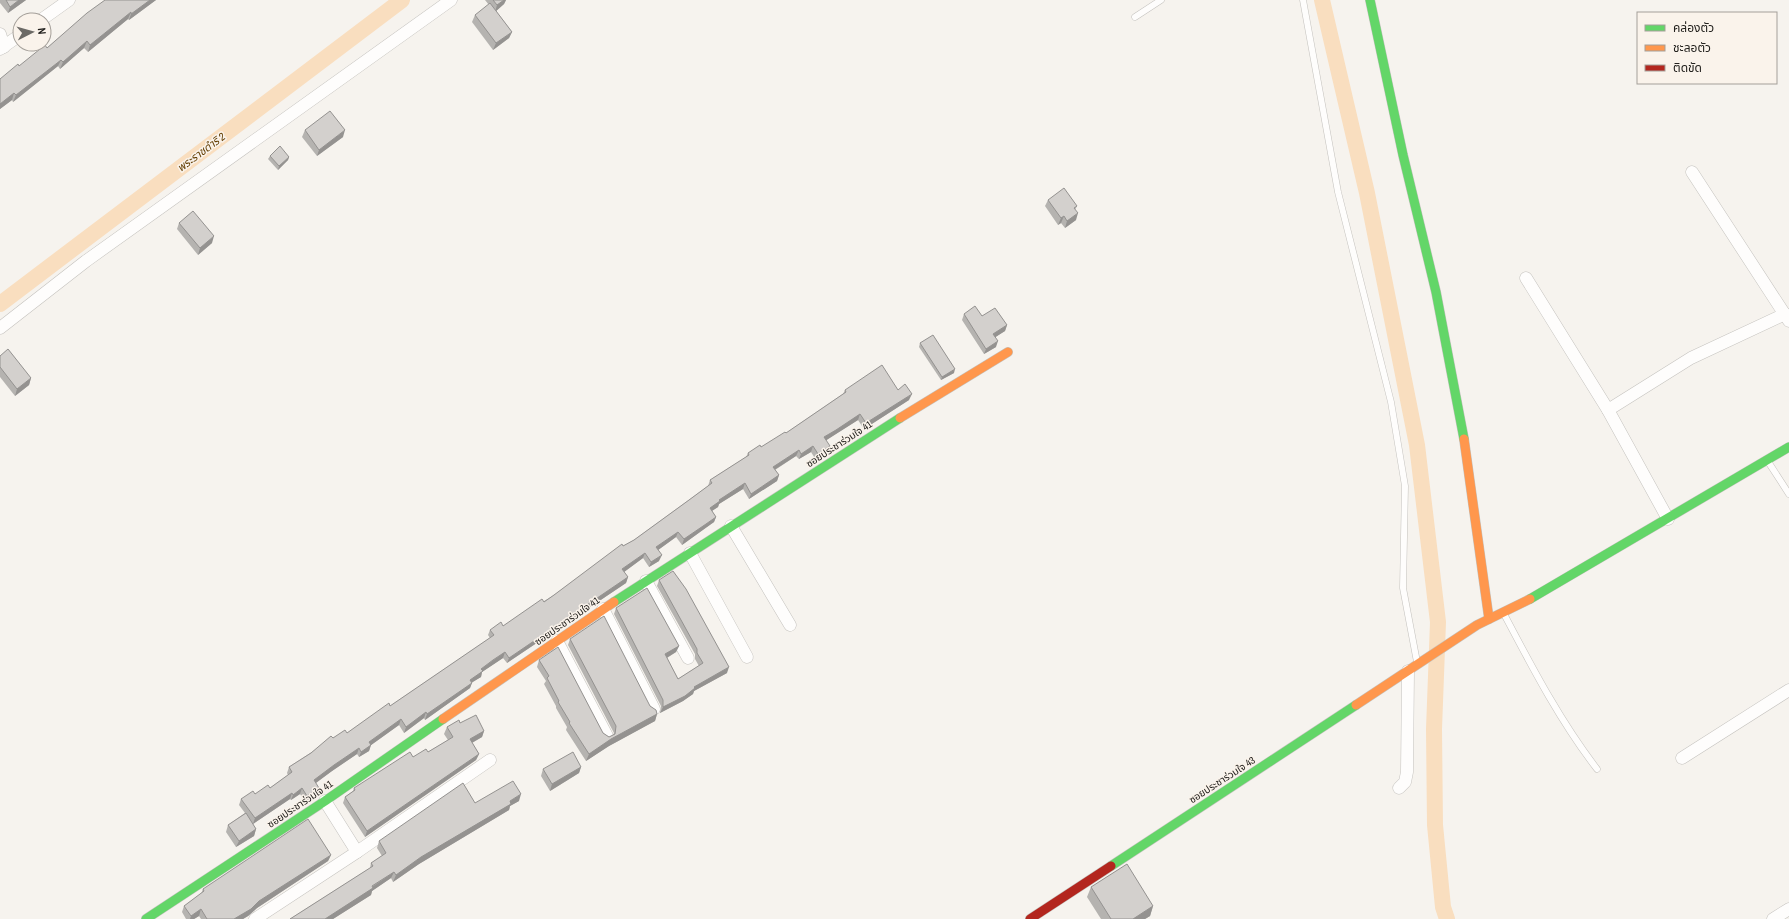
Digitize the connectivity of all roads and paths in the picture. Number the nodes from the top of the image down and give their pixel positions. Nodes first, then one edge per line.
1 (69, 0) edge
2 (451, 0) edge
3 (1161, 0) edge
4 (1303, 0) edge
5 (1370, 0) edge
6 (52, 12) edge
7 (1135, 17) dead end
8 (0, 34) edge
9 (12, 41) edge
10 (2, 48) edge
11 (1692, 172) dead end
12 (1526, 278) dead end
13 (1787, 318) edge
14 (0, 328) edge
15 (1008, 352) dead end
16 (1608, 410) junction
17 (1789, 447) edge
18 (1767, 460) junction
19 (1789, 494) edge
20 (1668, 519) junction
21 (731, 526) junction
22 (690, 553) junction
23 (646, 581) junction
24 (603, 609) junction
25 (1503, 612) junction
26 (1489, 619) junction
27 (790, 626) dead end
28 (557, 641) junction
29 (747, 657) dead end
30 (688, 658) dead end
31 (1417, 665) junction
32 (1789, 690) edge
33 (654, 709) edge
34 (608, 736) edge
35 (1682, 758) dead end
36 (490, 760) dead end
37 (1597, 769) dead end
38 (1399, 788) dead end
39 (325, 802) junction
40 (357, 852) junction
41 (1789, 909) edge
42 (146, 919) edge
43 (255, 919) edge
44 (1030, 919) edge
45 (1773, 919) edge

1 - 6 street
2 - 14 street
3 - 7 lane
4 - 31 lane
5 - 26 street
8 - 10 street
9 - 10 street
11 - 13 street
12 - 16 street
13 - 16 street
15 - 21 street, ซอยประชาร่วมใจ 41
16 - 20 street
17 - 18 street, ซอยประชาร่วมใจ 43
18 - 19 lane
18 - 20 street, ซอยประชาร่วมใจ 43
20 - 25 street, ซอยประชาร่วมใจ 43
21 - 22 street, ซอยประชาร่วมใจ 41
21 - 27 street
22 - 23 street, ซอยประชาร่วมใจ 41
22 - 29 street
23 - 24 street, ซอยประชาร่วมใจ 41
23 - 30 street
24 - 28 street, ซอยประชาร่วมใจ 41
24 - 33 street
25 - 26 street, ซอยประชาร่วมใจ 43
25 - 37 lane
26 - 31 street, ซอยประชาร่วมใจ 43
28 - 34 street
28 - 39 street, ซอยประชาร่วมใจ 41
31 - 38 street
31 - 44 street, ซอยประชาร่วมใจ 43
32 - 35 street
36 - 40 street
39 - 40 street
39 - 42 street, ซอยประชาร่วมใจ 41
40 - 43 street
41 - 45 street

